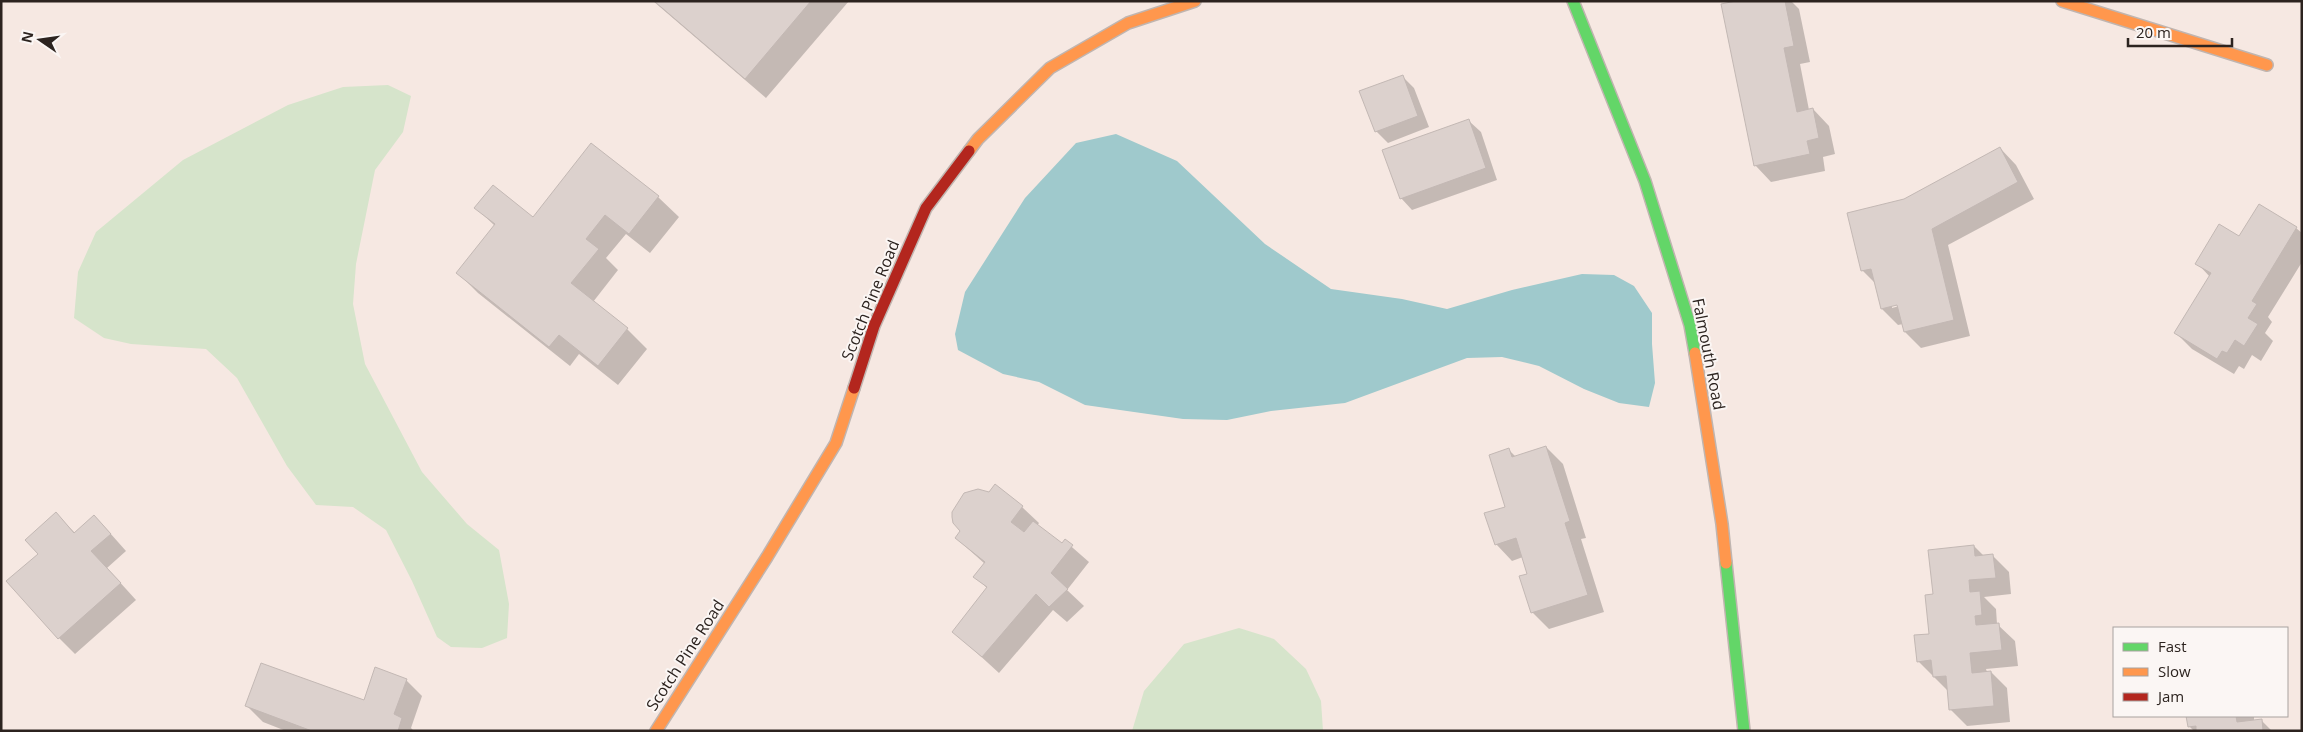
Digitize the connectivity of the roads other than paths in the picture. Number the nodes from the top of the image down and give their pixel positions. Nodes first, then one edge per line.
1 (1195, 1) edge
2 (1573, 1) edge
3 (2062, 1) edge
4 (2267, 65) dead end
5 (656, 731) edge
6 (1744, 731) edge

1 - 5 street, Scotch Pine Road
2 - 6 street, Falmouth Road
3 - 4 street

